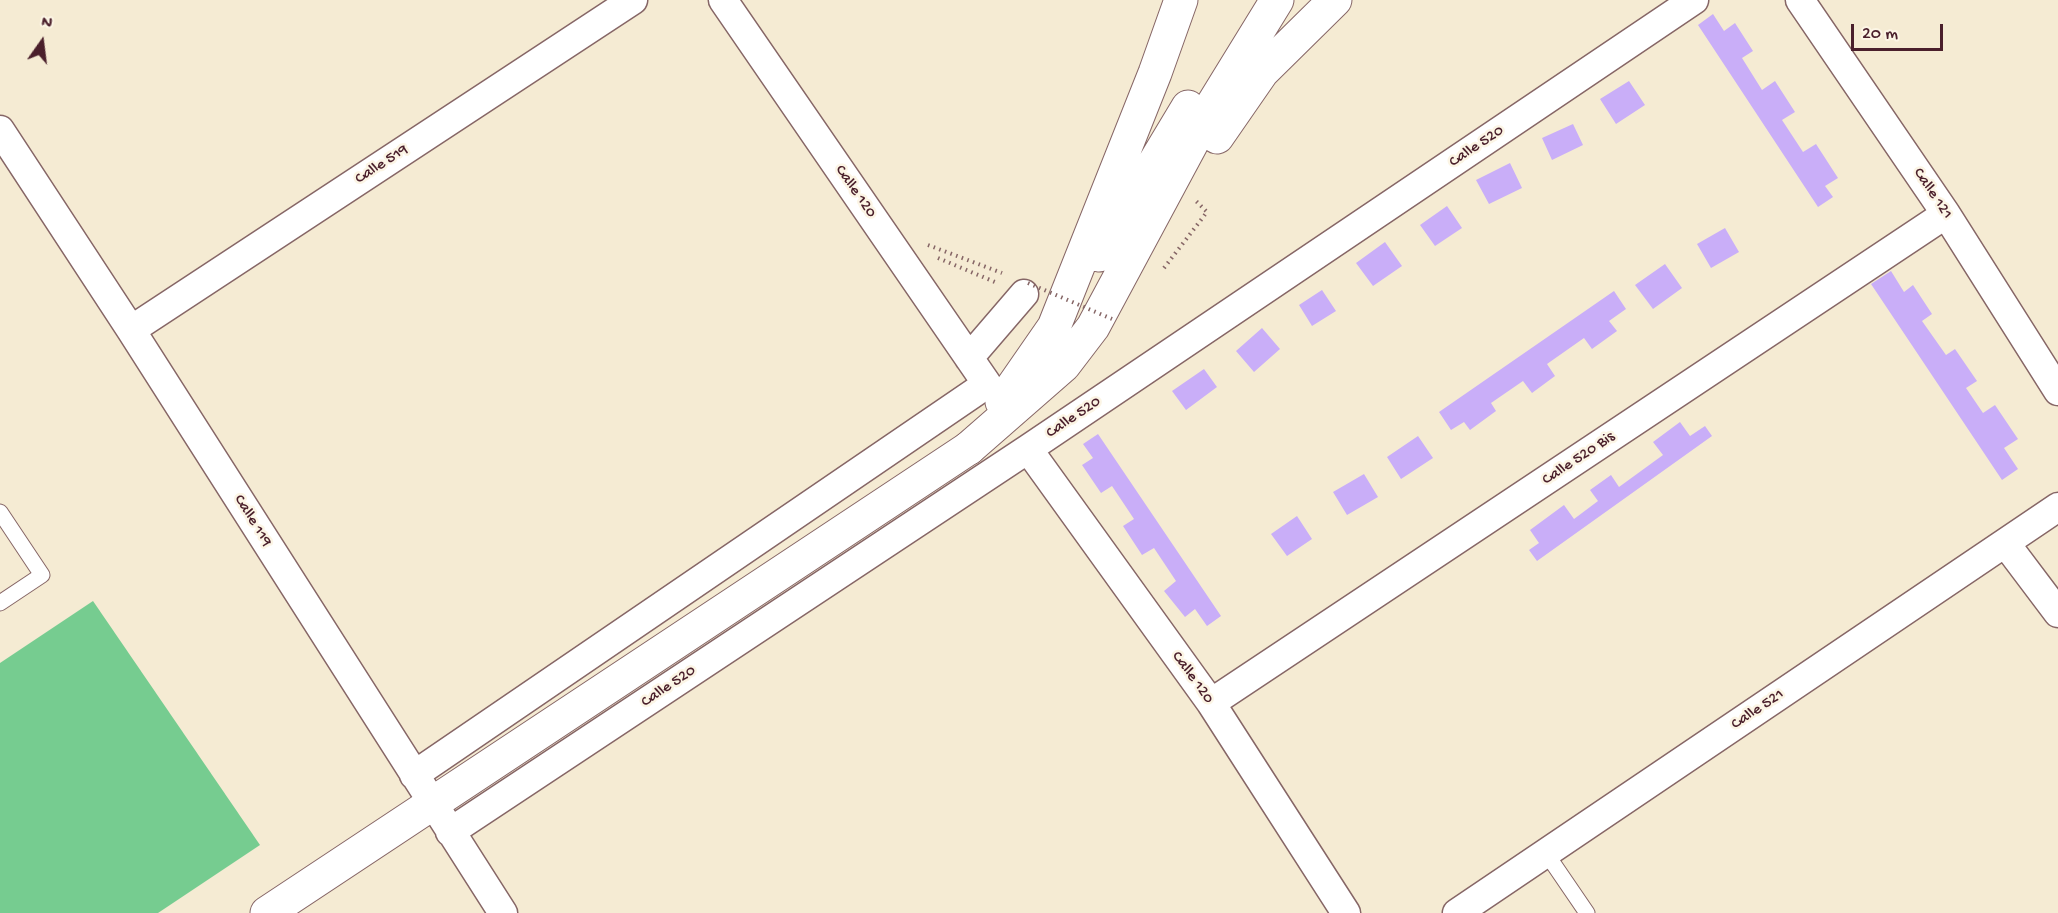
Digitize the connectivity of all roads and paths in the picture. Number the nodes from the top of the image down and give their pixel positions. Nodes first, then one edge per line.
1 (633, 0) edge
2 (723, 0) edge
3 (1181, 0) edge
4 (1253, 0) edge
5 (1277, 0) edge
6 (1335, 0) edge
7 (1694, 0) edge
8 (1800, 0) edge
9 (0, 130) edge
10 (1946, 214) junction
11 (921, 242) dead end
12 (930, 255) dead end
13 (1127, 267) junction
14 (1019, 283) junction
15 (1112, 318) dead end
16 (1054, 327) junction
17 (131, 330) junction
18 (969, 358) junction
19 (2058, 391) edge
20 (969, 448) junction
21 (1028, 449) junction
22 (2058, 507) edge
23 (0, 512) edge
24 (2006, 544) junction
25 (0, 603) edge
26 (2058, 613) edge
27 (1211, 703) junction
28 (414, 775) junction
29 (431, 803) junction
30 (450, 832) junction
31 (1546, 853) junction
32 (267, 913) edge
33 (503, 913) edge
34 (1346, 913) edge
35 (1457, 913) edge
36 (1587, 913) edge

1 - 17 street, Calle 519
2 - 18 street, Calle 120
3 - 16 main road
4 - 16 main road
5 - 13 main road
6 - 13 main road
7 - 21 street, Calle 520
8 - 10 street, Calle 121
9 - 17 street, Calle 119
10 - 19 street, Calle 121
10 - 27 street, Calle 520 Bis
11 - 14 path
12 - 14 path
13 - 20 main road
14 - 15 path, bridge
14 - 18 street
16 - 20 main road
17 - 28 street, Calle 119
18 - 28 street, Calle 120
20 - 29 main road, Calle 520
21 - 27 street, Calle 120
21 - 30 street, Calle 520
22 - 24 street, Calle 521
23 - 25 lane
24 - 26 street
24 - 31 street, Calle 521
27 - 34 street, Calle 120
28 - 29 street, Calle 119
29 - 30 street, Calle 119
29 - 32 main road, Calle 520
30 - 33 street, Calle 119
31 - 35 street, Calle 521
31 - 36 lane

